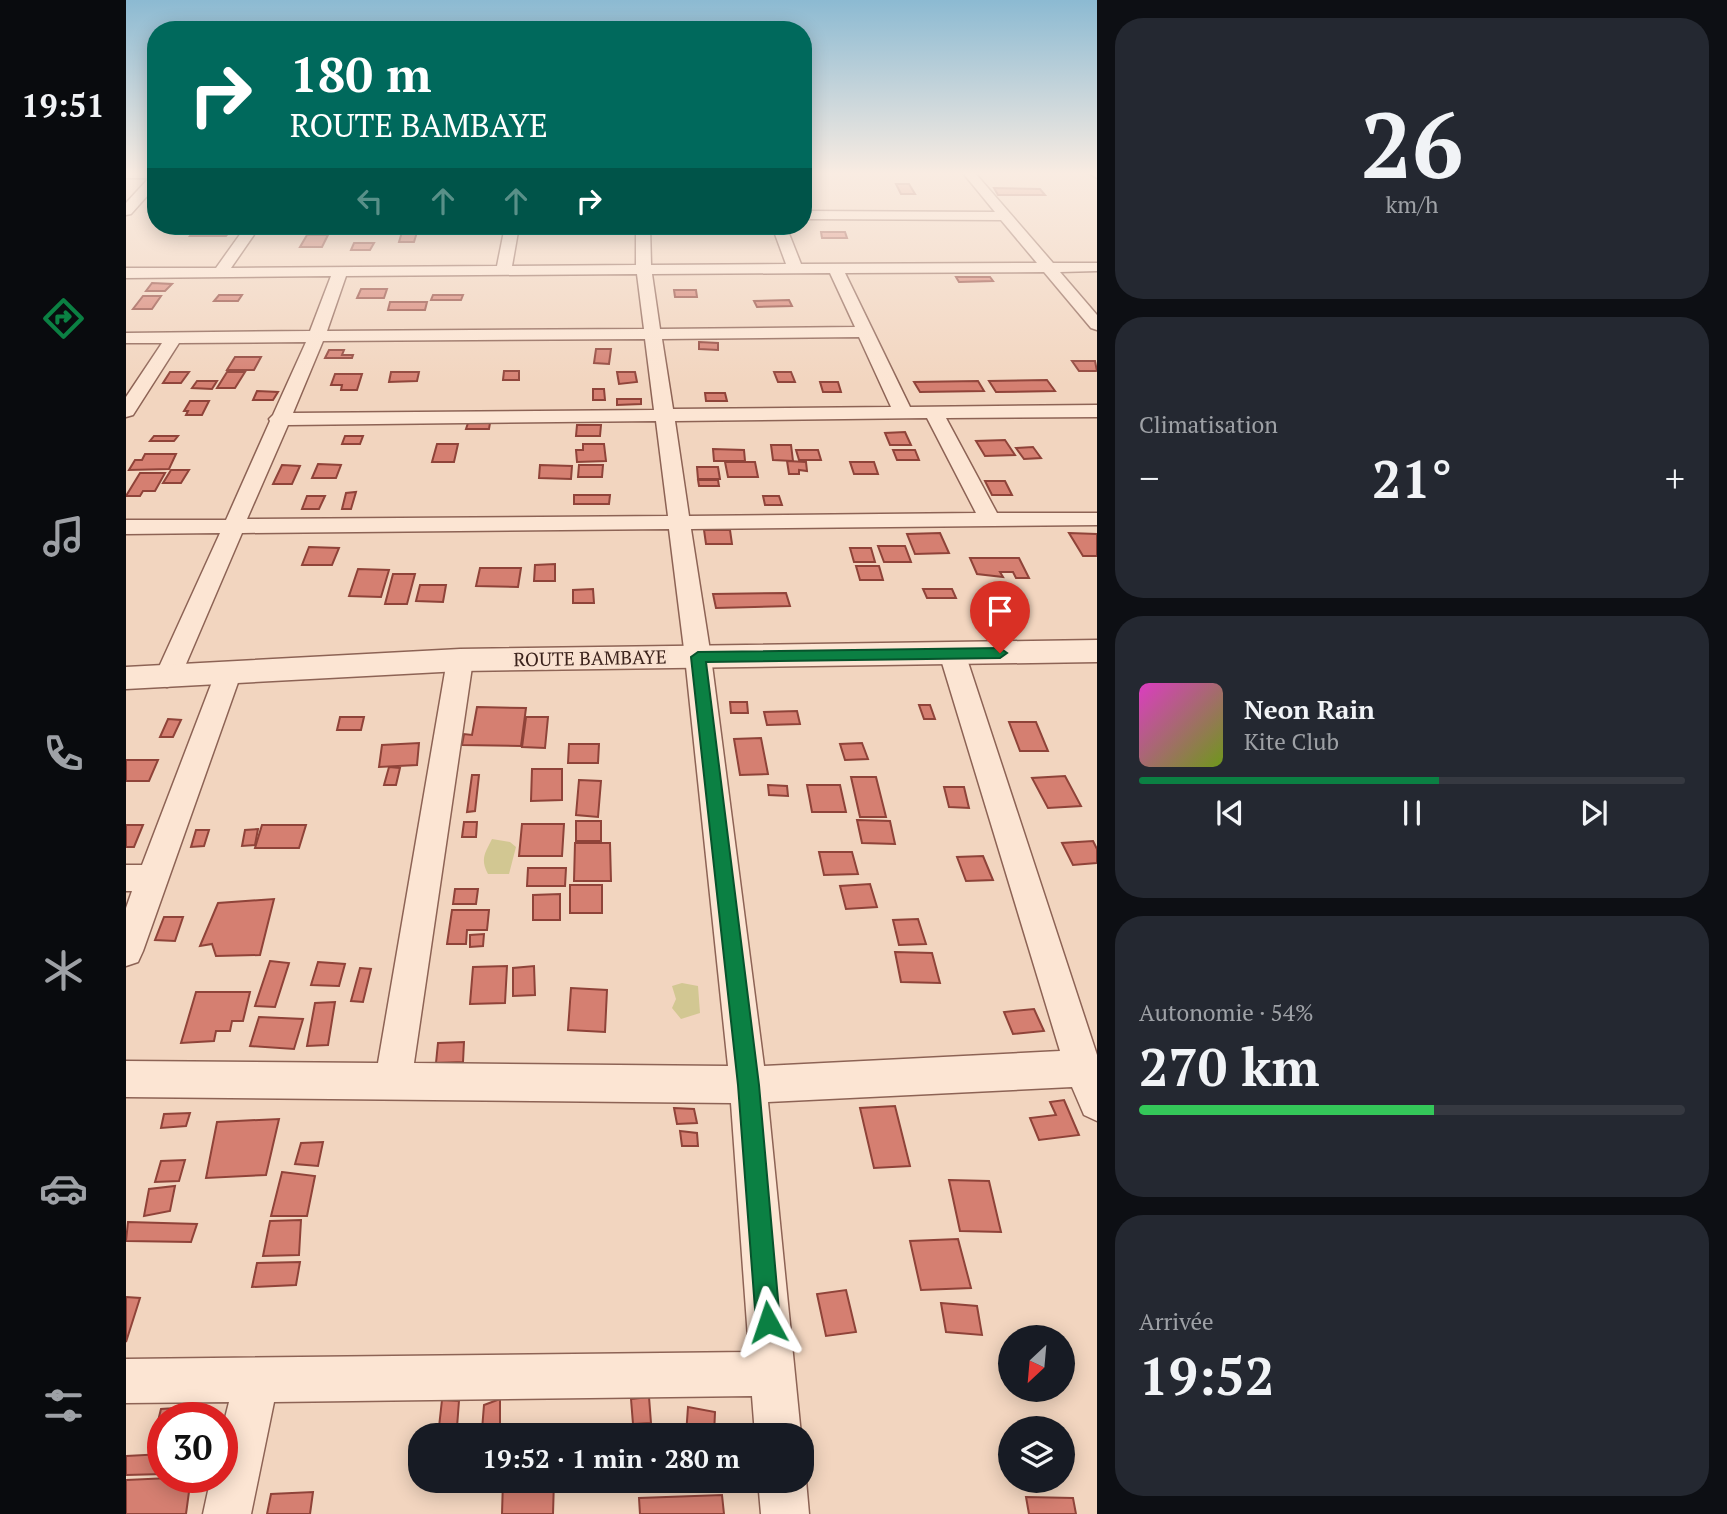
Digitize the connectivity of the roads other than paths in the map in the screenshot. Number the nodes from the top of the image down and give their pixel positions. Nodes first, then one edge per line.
1 (241, 244) edge
2 (509, 244) edge
3 (643, 244) edge
4 (786, 244) edge
5 (1027, 244) edge
6 (1047, 267) junction
7 (1097, 267) edge
8 (795, 269) junction
9 (836, 269) junction
10 (644, 270) junction
11 (504, 271) junction
12 (126, 273) edge
13 (220, 273) junction
14 (340, 273) junction
15 (1097, 325) edge
16 (865, 332) junction
17 (653, 333) junction
18 (317, 336) junction
19 (174, 337) junction
20 (126, 338) edge
21 (126, 411) edge
22 (1097, 411) edge
23 (903, 413) junction
24 (934, 413) junction
25 (663, 416) junction
26 (278, 419) junction
27 (1097, 519) edge
28 (990, 520) junction
29 (678, 523) junction
30 (232, 526) junction
31 (126, 527) edge
32 (1097, 652) edge
33 (952, 653) junction
34 (698, 657) junction
35 (460, 660) junction
36 (228, 674) junction
37 (126, 678) edge
38 (167, 678) junction
39 (139, 878) edge
40 (126, 951) edge
41 (1083, 1068) junction
42 (126, 1079) edge
43 (393, 1083) junction
44 (748, 1085) junction
45 (1097, 1102) edge
46 (773, 1374) junction
47 (256, 1380) junction
48 (126, 1381) edge
49 (777, 1423) edge
50 (783, 1493) edge
51 (228, 1514) edge
52 (785, 1514) edge

1 - 13 street
2 - 11 street
3 - 10 street
4 - 8 street
5 - 6 street
6 - 7 street
6 - 9 street
6 - 15 street
8 - 9 street
8 - 10 street
9 - 16 street
10 - 11 street
10 - 17 street
11 - 14 street
12 - 13 street
13 - 14 street
14 - 18 street
16 - 17 street
16 - 23 street
17 - 18 street
17 - 25 street
18 - 19 street
18 - 26 street
19 - 20 street
19 - 21 street
22 - 24 street
23 - 24 street
23 - 25 street
24 - 28 street
25 - 26 street
25 - 29 street
26 - 30 street
27 - 28 street
28 - 29 street
29 - 30 street
29 - 34 street
30 - 31 street
30 - 38 street
32 - 33 street, ROUTE BAMBAYE
33 - 34 street, ROUTE BAMBAYE
33 - 41 street
34 - 35 street, ROUTE BAMBAYE
34 - 44 street
35 - 36 street, ROUTE BAMBAYE
35 - 43 street
36 - 38 street, ROUTE BAMBAYE
36 - 39 street
37 - 38 street, ROUTE BAMBAYE
39 - 40 street
41 - 44 street
41 - 45 street
42 - 43 street
43 - 44 street
44 - 46 street
46 - 47 street
46 - 49 street
47 - 48 street
47 - 51 street
50 - 52 street

